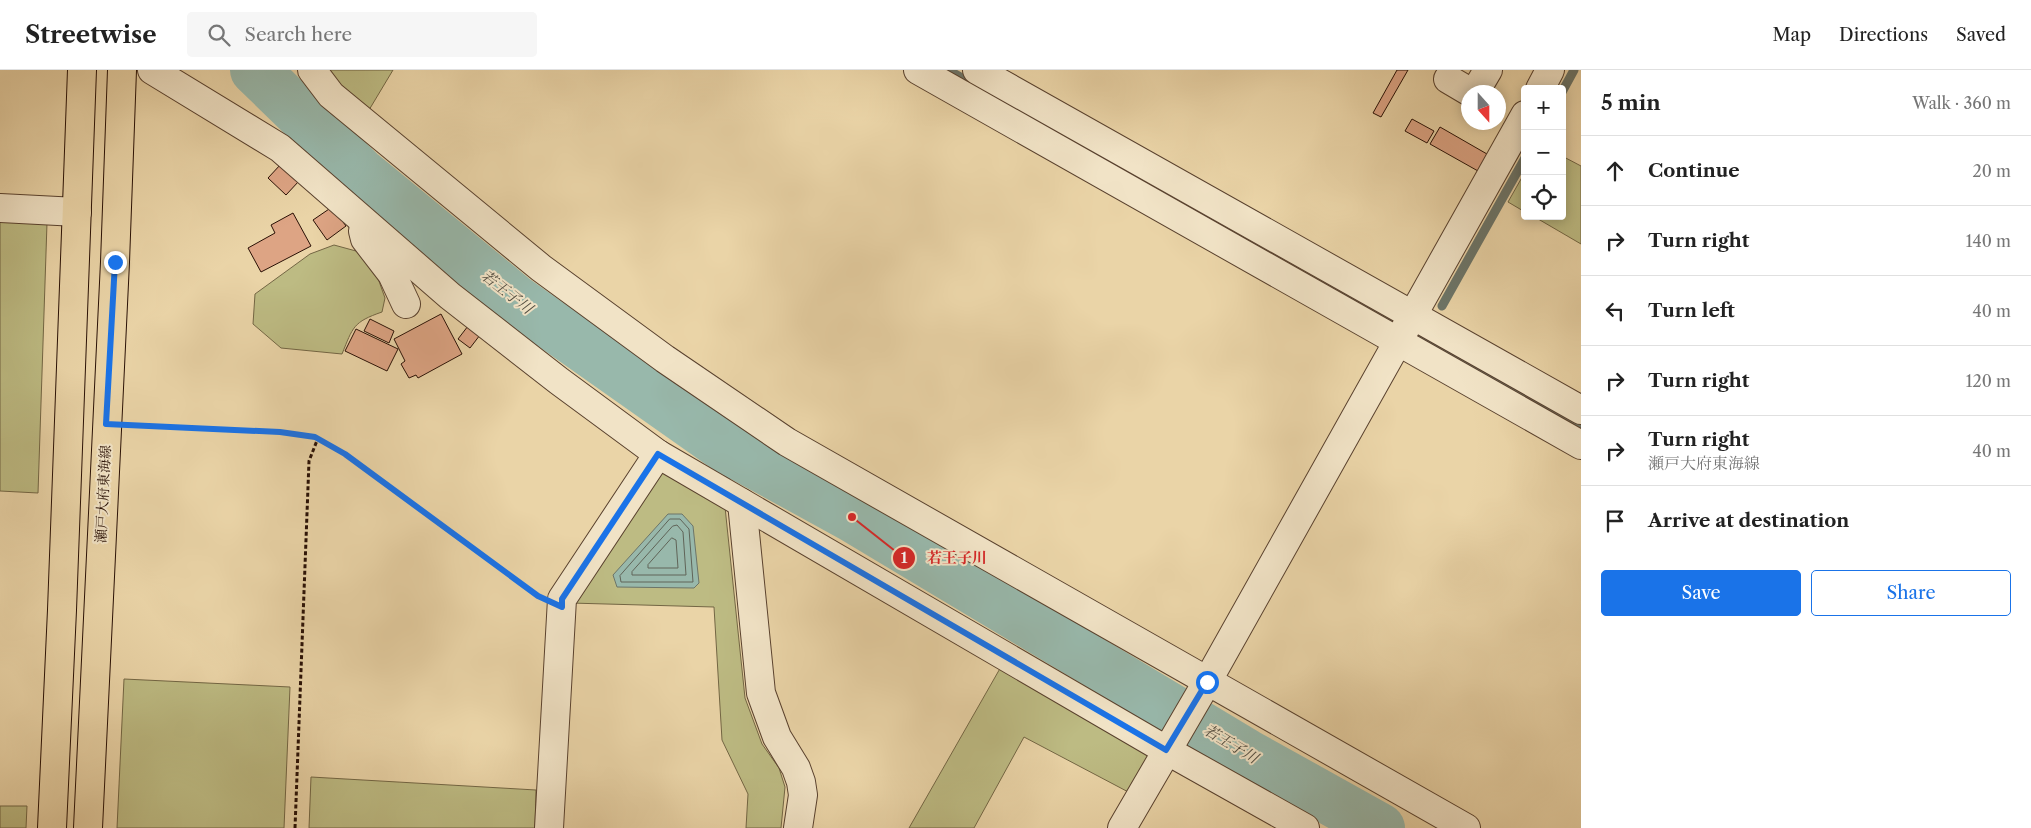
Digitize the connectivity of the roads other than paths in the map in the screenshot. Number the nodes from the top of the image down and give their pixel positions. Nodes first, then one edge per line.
1 (82, 70) edge
2 (122, 70) edge
3 (152, 70) edge
4 (312, 70) edge
5 (918, 70) edge
6 (977, 70) edge
7 (1488, 70) edge
8 (1550, 70) edge
9 (1480, 85) edge
10 (1542, 85) edge
11 (1521, 122) edge
12 (0, 208) edge
13 (77, 212) junction
14 (359, 215) junction
15 (406, 304) dead end
16 (1413, 314) junction
17 (1398, 343) junction
18 (1581, 410) edge
19 (1581, 445) edge
20 (658, 454) junction
21 (742, 503) junction
22 (1207, 682) junction
23 (1166, 750) junction
24 (52, 828) edge
25 (88, 828) edge
26 (549, 828) edge
27 (798, 828) edge
28 (1122, 828) edge
29 (1305, 828) edge
30 (1466, 828) edge

1 - 13 main road
2 - 25 main road, 瀬戸大府東海線
3 - 14 street
4 - 22 street
5 - 17 street
6 - 16 street
7 - 9 street
8 - 10 street
11 - 16 street
12 - 13 street
13 - 24 main road
14 - 15 street
14 - 20 street
16 - 17 street
16 - 18 street
17 - 19 street
17 - 22 street
20 - 21 street
20 - 26 street
21 - 23 street
21 - 27 street
22 - 23 street
22 - 30 street
23 - 28 street
23 - 29 street

